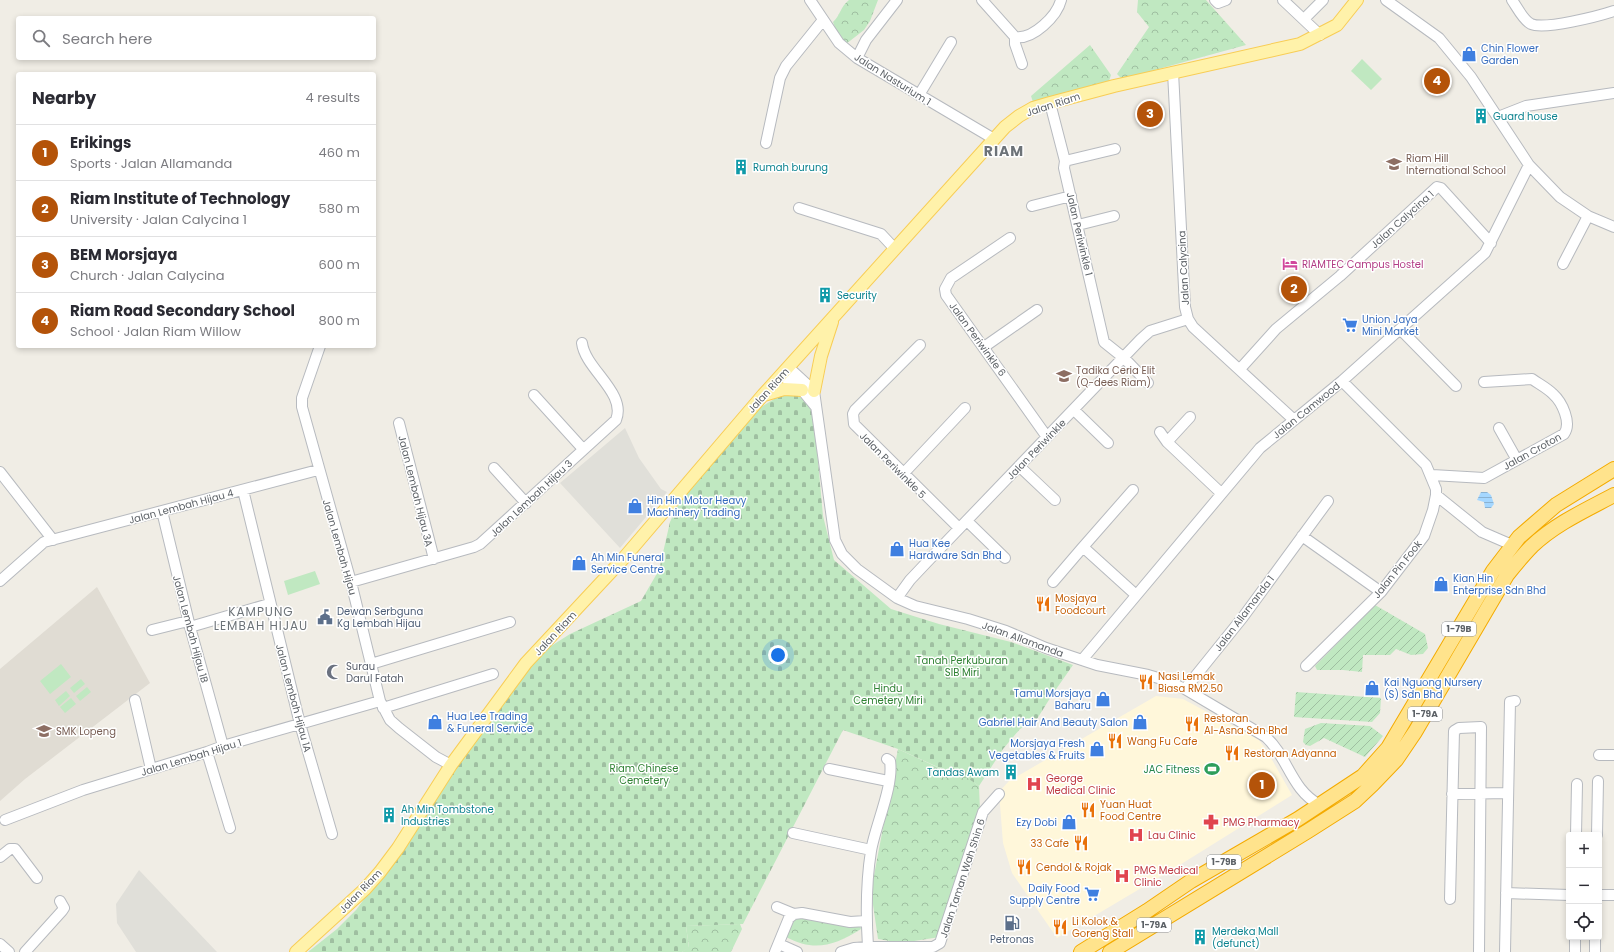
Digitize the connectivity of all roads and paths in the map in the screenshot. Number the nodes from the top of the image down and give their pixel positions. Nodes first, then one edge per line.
1 (810, 0) edge
2 (897, 0) edge
3 (982, 0) edge
4 (1061, 0) edge
5 (1215, 0) edge
6 (1226, 0) edge
7 (1283, 0) edge
8 (1323, 0) edge
9 (1358, 0) edge
10 (1386, 0) edge
11 (1512, 0) edge
12 (1614, 11) edge
13 (823, 20) junction
14 (1304, 20) junction
15 (1320, 35) junction
16 (1015, 36) junction
17 (951, 42) dead end
18 (857, 58) junction
19 (1022, 64) dead end
20 (1173, 72) junction
21 (1614, 93) edge
22 (919, 95) junction
23 (1050, 103) junction
24 (1498, 117) junction
25 (994, 139) junction
26 (766, 143) dead end
27 (1115, 149) dead end
28 (1065, 161) junction
29 (1529, 165) junction
30 (1071, 196) junction
31 (1032, 206) dead end
32 (799, 208) dead end
33 (1114, 216) dead end
34 (1588, 216) junction
35 (1078, 225) junction
36 (1614, 227) edge
37 (1010, 238) dead end
38 (1491, 243) junction
39 (895, 249) junction
40 (1563, 264) dead end
41 (1037, 310) dead end
42 (833, 317) junction
43 (1188, 318) junction
44 (1400, 329) junction
45 (582, 343) dead end
46 (920, 345) dead end
47 (319, 348) edge
48 (984, 348) junction
49 (1124, 358) junction
50 (1240, 369) junction
51 (784, 371) junction
52 (1342, 381) junction
53 (1484, 382) dead end
54 (1148, 383) dead end
55 (1456, 386) dead end
56 (808, 391) junction
57 (534, 395) dead end
58 (763, 395) junction
59 (965, 408) dead end
60 (1074, 410) junction
61 (1190, 416) dead end
62 (1293, 419) junction
63 (399, 423) dead end
64 (1499, 428) dead end
65 (1160, 432) dead end
66 (1047, 437) junction
67 (1108, 442) dead end
68 (1167, 442) junction
69 (583, 449) junction
70 (1517, 460) junction
71 (1019, 466) junction
72 (494, 468) dead end
73 (1614, 469) edge
74 (318, 470) junction
75 (0, 472) edge
76 (903, 474) junction
77 (1432, 475) junction
78 (242, 490) junction
79 (1134, 490) dead end
80 (1221, 493) junction
81 (1436, 495) junction
82 (1614, 495) edge
83 (1055, 500) dead end
84 (1328, 501) dead end
85 (526, 503) junction
86 (162, 511) junction
87 (967, 521) junction
88 (959, 528) junction
89 (1302, 536) junction
90 (49, 541) junction
91 (1512, 545) junction
92 (1083, 547) junction
93 (1005, 558) dead end
94 (434, 559) junction
95 (0, 581) edge
96 (351, 582) junction
97 (1053, 582) dead end
98 (1381, 592) junction
99 (1136, 595) junction
100 (897, 598) junction
101 (269, 604) junction
102 (510, 622) dead end
103 (189, 624) junction
104 (152, 630) dead end
105 (1082, 660) junction
106 (371, 664) junction
107 (1306, 666) dead end
108 (493, 674) dead end
109 (1185, 689) junction
110 (135, 700) dead end
111 (1515, 701) dead end
112 (381, 704) junction
113 (300, 724) junction
114 (223, 746) junction
115 (208, 752) junction
116 (1600, 754) dead end
117 (1614, 754) edge
118 (887, 759) dead end
119 (451, 765) junction
120 (151, 769) junction
121 (829, 769) dead end
122 (888, 781) junction
123 (1598, 781) dead end
124 (1577, 784) dead end
125 (1507, 793) junction
126 (1000, 794) dead end
127 (1303, 794) junction
128 (1452, 794) junction
129 (1481, 794) junction
130 (1320, 805) junction
131 (1303, 816) junction
132 (5, 820) dead end
133 (230, 828) dead end
134 (1576, 832) edge
135 (1597, 832) edge
136 (332, 834) dead end
137 (792, 834) dead end
138 (871, 850) junction
139 (0, 857) edge
140 (37, 878) dead end
141 (1506, 893) junction
142 (1566, 895) edge
143 (1602, 895) edge
144 (1614, 895) edge
145 (1198, 899) junction
146 (1450, 899) dead end
147 (60, 901) dead end
148 (777, 907) dead end
149 (1147, 911) junction
150 (794, 914) junction
151 (866, 921) junction
152 (1575, 940) edge
153 (1595, 940) edge
154 (0, 944) edge
155 (868, 947) junction
156 (777, 948) edge
157 (9, 952) edge
158 (25, 952) edge
159 (296, 952) edge
160 (797, 952) edge
161 (841, 952) edge
162 (1081, 952) edge
163 (1110, 952) edge
164 (1479, 952) edge
165 (1505, 952) edge
166 (1575, 952) edge
167 (1595, 952) edge

1 - 13 street, Jalan Nasturium 1
2 - 18 street
3 - 16 street
4 - 16 street
5 - 6 street
7 - 14 street
8 - 14 street
9 - 15 main road, Jalan Riam
10 - 24 street
11 - 12 street
13 - 18 street, Jalan Nasturium 1
13 - 26 street
14 - 15 street
15 - 20 main road, Jalan Riam
16 - 19 street
17 - 22 street
18 - 22 street, Jalan Nasturium 1
20 - 23 main road, Jalan Riam
20 - 43 street, Jalan Calycina
21 - 24 street
22 - 25 street, Jalan Nasturium 1
23 - 25 main road, Jalan Riam
23 - 28 street, Jalan Periwinkle 1
24 - 29 street
25 - 39 main road, Jalan Riam
27 - 28 street
28 - 30 street, Jalan Periwinkle 1
29 - 34 street
29 - 38 street, Jalan Camwood
30 - 31 street
30 - 35 street, Jalan Periwinkle 1
32 - 39 street
33 - 35 street
34 - 36 street
34 - 40 street
35 - 49 street, Jalan Periwinkle 1
37 - 48 street, Jalan Periwinkle 6
38 - 44 street, Jalan Camwood
38 - 50 street, Jalan Calycina 1
39 - 42 main road, Jalan Riam
41 - 48 street
42 - 51 main road, Jalan Riam
42 - 56 main road
43 - 49 street, Jalan Periwinkle
43 - 50 street, Jalan Calycina
44 - 52 street, Jalan Camwood
44 - 55 street
45 - 69 street, Jalan Lembah Hijau 3
46 - 76 street, Jalan Periwinkle 5
47 - 74 street, Jalan Lembah Hijau
48 - 66 street, Jalan Periwinkle 6
49 - 54 street, Jalan Periwinkle 1
49 - 60 street, Jalan Periwinkle
50 - 62 street, Jalan Calycina
51 - 56 street
51 - 58 main road, Jalan Riam
52 - 62 street, Jalan Camwood
52 - 77 street, Jalan Pin Fook
53 - 70 street, Jalan Croton
56 - 58 main road
56 - 100 street, Jalan Allamanda
57 - 69 street
58 - 119 main road, Jalan Riam
59 - 76 street
60 - 66 street, Jalan Periwinkle
60 - 67 street
61 - 68 street
62 - 80 street, Jalan Camwood
63 - 94 street, Jalan Lembah Hijau 3A
64 - 70 street
65 - 68 street
66 - 71 street, Jalan Periwinkle
68 - 80 street
69 - 85 street, Jalan Lembah Hijau 3
70 - 77 street, Jalan Croton
71 - 83 street
71 - 87 street, Jalan Periwinkle
72 - 85 street
73 - 91 highway, 1-79B
74 - 78 street, Jalan Lembah Hijau 4
74 - 96 street, Jalan Lembah Hijau
75 - 90 street
76 - 88 street, Jalan Periwinkle 5
77 - 81 street, Jalan Pin Fook
78 - 86 street, Jalan Lembah Hijau 4
78 - 101 street, Jalan Lembah Hijau 1A
79 - 92 street
80 - 99 street, Jalan Camwood
81 - 91 street
81 - 98 street, Jalan Pin Fook
82 - 145 highway, 1-79A
84 - 89 street, Jalan Allamanda 1
85 - 94 street, Jalan Lembah Hijau 3
86 - 90 street, Jalan Lembah Hijau 4
86 - 103 street, Jalan Lembah Hijau 1B
87 - 88 street, Jalan Periwinkle
87 - 93 street
88 - 100 street, Jalan Periwinkle
89 - 98 street
89 - 109 street, Jalan Allamanda 1
90 - 95 street
91 - 130 highway, 1-79B
92 - 97 street
92 - 99 street
94 - 96 street, Jalan Lembah Hijau 3
96 - 106 street, Jalan Lembah Hijau
98 - 107 street, Jalan Pin Fook
99 - 105 street, Jalan Camwood
100 - 105 street, Jalan Allamanda
101 - 103 street
101 - 113 street, Jalan Lembah Hijau 1A
102 - 106 street
103 - 104 street
103 - 114 street, Jalan Lembah Hijau 1B
105 - 109 street, Jalan Allamanda
106 - 112 street, Jalan Lembah Hijau
108 - 112 street, Jalan Lembah Hijau 1
109 - 127 street, Jalan Allamanda
110 - 120 street
111 - 125 street
112 - 113 street, Jalan Lembah Hijau 1
112 - 119 street, Jalan Lembah Hijau
113 - 114 street, Jalan Lembah Hijau 1
113 - 136 street, Jalan Lembah Hijau 1A
114 - 115 street, Jalan Lembah Hijau 1
115 - 120 street, Jalan Lembah Hijau 1
115 - 133 street
116 - 117 street
118 - 122 street
119 - 159 main road, Jalan Riam
120 - 132 street, Jalan Lembah Hijau 1
121 - 122 street
122 - 138 street
123 - 135 street
124 - 134 street
125 - 129 street
125 - 141 street
126 - 155 street, Jalan Taman Wah Shin 6
127 - 130 street, Jalan Allamanda
127 - 131 street
128 - 129 street
128 - 129 street
128 - 146 street
129 - 164 street
130 - 131 highway, 1-79B
131 - 149 highway, 1-79B
137 - 138 street
138 - 151 street
139 - 140 street
141 - 142 street
141 - 165 street
143 - 144 street
145 - 149 highway
145 - 163 highway, 1-79A
147 - 158 street
148 - 150 street
149 - 162 highway, 1-79B
150 - 151 street
150 - 156 street
151 - 155 street
152 - 166 street
153 - 167 street
154 - 157 street
155 - 161 street, Jalan Taman Wah Shin 6
156 - 160 street

